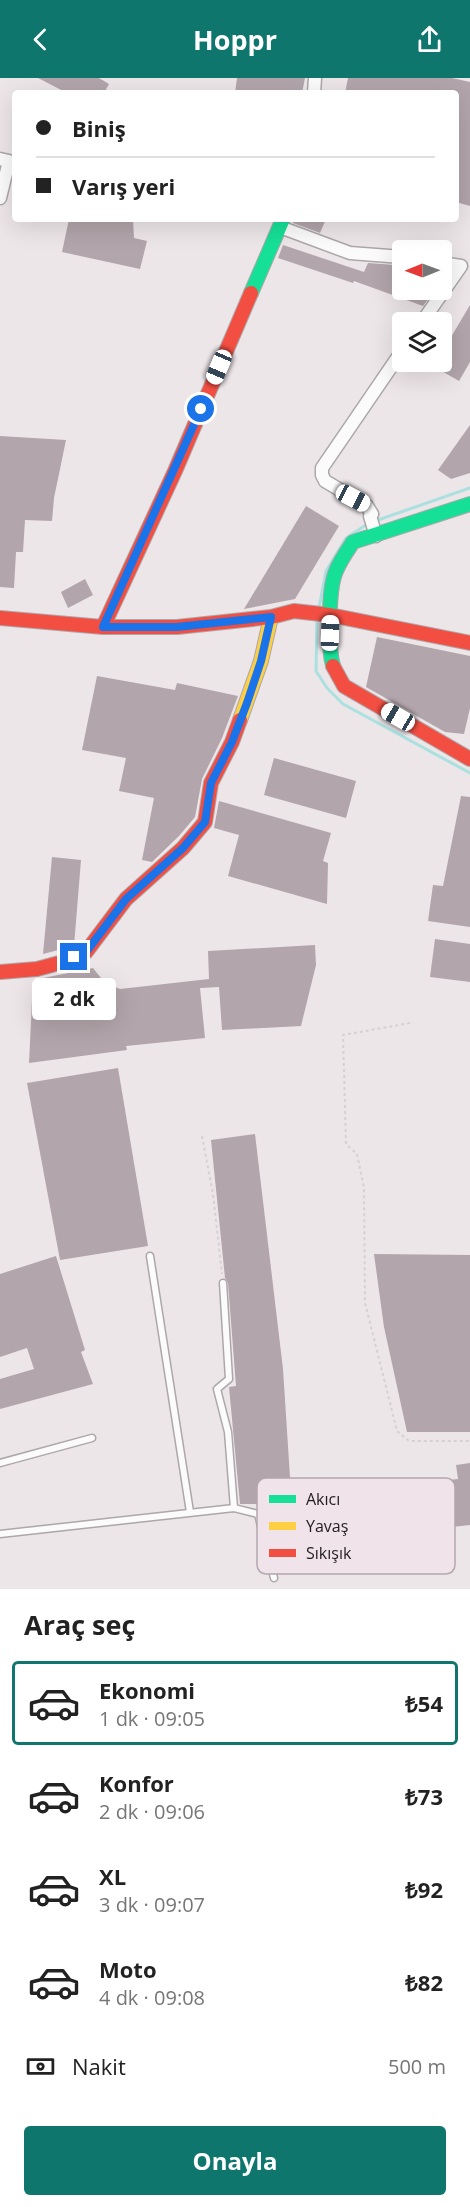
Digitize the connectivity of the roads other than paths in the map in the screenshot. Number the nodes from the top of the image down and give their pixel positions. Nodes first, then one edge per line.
1 (0, 159) edge
2 (0, 198) edge
3 (282, 223) edge
4 (392, 256) edge
5 (452, 265) edge
6 (452, 279) edge
7 (392, 366) edge
8 (470, 504) edge
9 (374, 527) junction
10 (327, 615) junction
11 (271, 617) junction
12 (0, 618) edge
13 (103, 627) junction
14 (470, 643) edge
15 (470, 759) edge
16 (0, 972) edge
17 (150, 1256) dead end
18 (223, 1283) road end
19 (92, 1438) dead end
20 (0, 1463) edge
21 (234, 1508) junction
22 (190, 1512) junction
23 (257, 1515) edge
24 (0, 1534) edge
25 (273, 1574) edge
26 (274, 1578) dead end

1 - 2 street
3 - 4 street
3 - 13 street
5 - 6 street
7 - 9 street
8 - 9 street
9 - 10 street
10 - 11 street
10 - 14 street
10 - 15 street
11 - 13 street
11 - 16 street
12 - 13 street
17 - 22 lane
18 - 21 lane
19 - 20 lane
21 - 22 lane
21 - 23 lane
22 - 24 lane
25 - 26 lane

